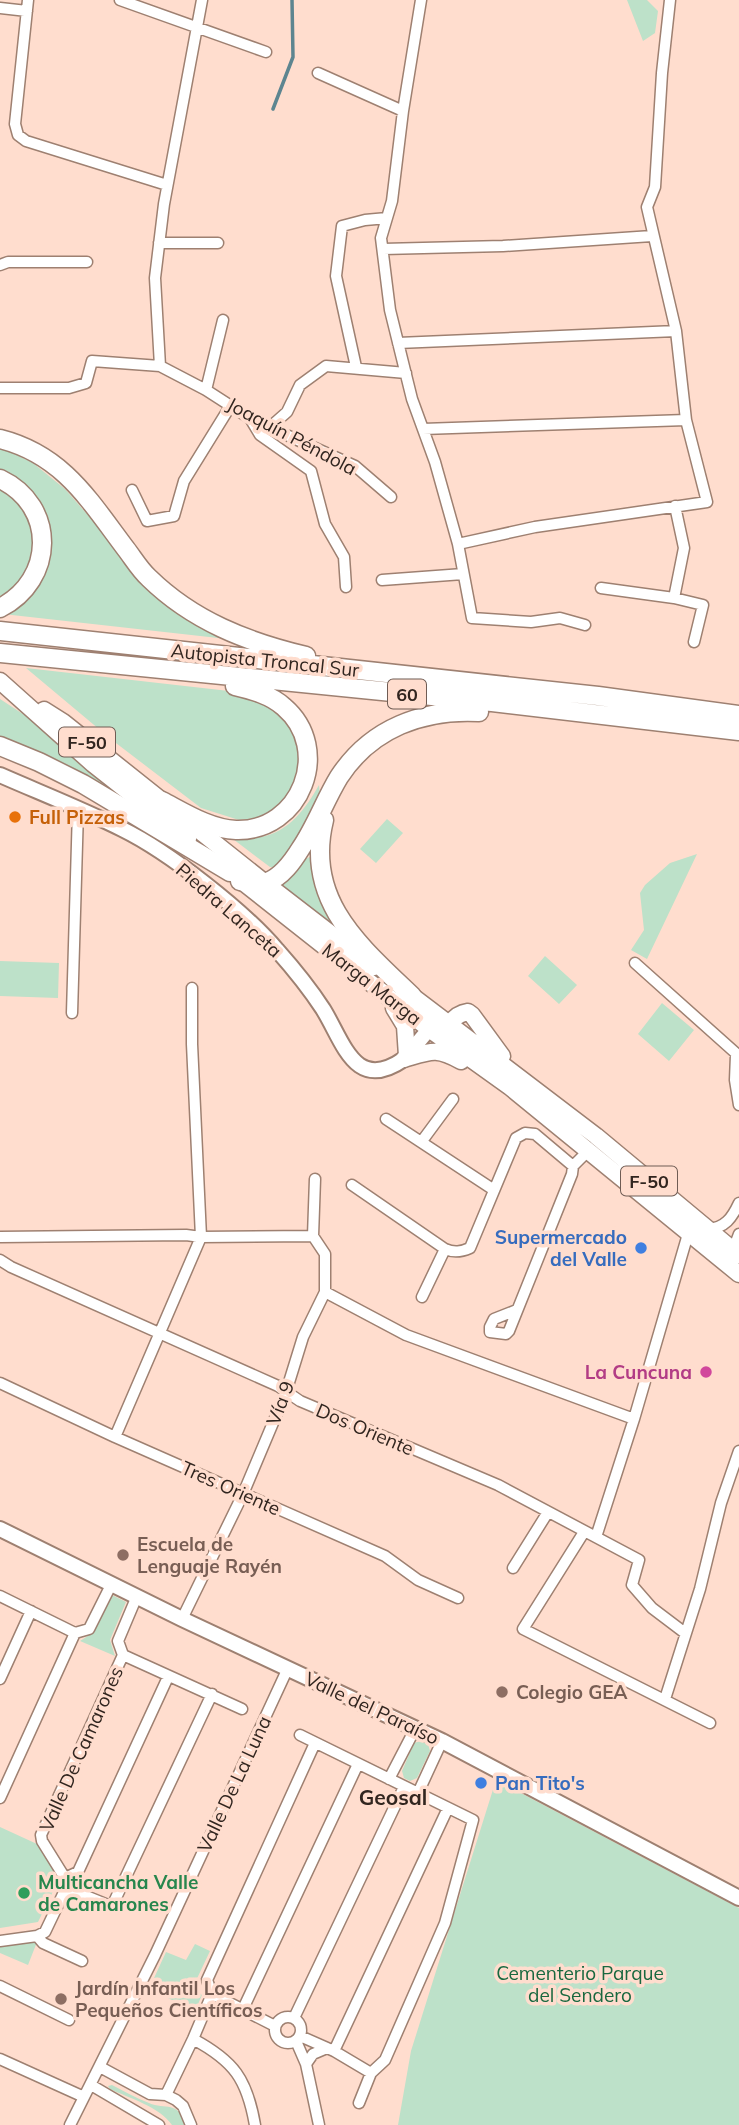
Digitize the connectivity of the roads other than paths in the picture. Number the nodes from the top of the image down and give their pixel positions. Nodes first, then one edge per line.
1 (120, 0) edge
2 (202, 0) edge
3 (421, 0) edge
4 (668, 1) edge
5 (27, 5) edge
6 (0, 8) edge
7 (198, 29) junction
8 (266, 52) dead end
9 (318, 73) dead end
10 (403, 111) junction
11 (167, 185) junction
12 (387, 218) junction
13 (652, 236) junction
14 (159, 243) junction
15 (218, 243) dead end
16 (383, 249) junction
17 (87, 262) dead end
18 (0, 265) edge
19 (223, 320) dead end
20 (676, 331) junction
21 (398, 343) junction
22 (160, 366) junction
23 (356, 367) junction
24 (406, 373) junction
25 (0, 388) edge
26 (206, 390) junction
27 (231, 405) junction
28 (251, 419) junction
29 (686, 419) junction
30 (270, 427) junction
31 (423, 429) junction
32 (0, 439) edge
33 (0, 479) edge
34 (132, 490) dead end
35 (391, 496) dead end
36 (675, 506) junction
37 (458, 544) junction
38 (463, 574) junction
39 (382, 580) dead end
40 (346, 587) dead end
41 (601, 588) dead end
42 (674, 598) junction
43 (0, 608) edge
44 (585, 625) dead end
45 (0, 631) edge
46 (694, 642) dead end
47 (1, 653) edge
48 (181, 673) junction
49 (388, 673) junction
50 (5, 685) edge
51 (739, 715) edge
52 (633, 718) junction
53 (739, 731) edge
54 (0, 746) edge
55 (0, 775) edge
56 (332, 790) junction
57 (162, 801) junction
58 (78, 810) junction
59 (235, 876) junction
60 (265, 883) junction
61 (635, 963) dead end
62 (192, 988) dead end
63 (382, 992) junction
64 (412, 996) junction
65 (72, 1013) dead end
66 (440, 1027) junction
67 (738, 1056) edge
68 (406, 1057) junction
69 (512, 1079) junction
70 (453, 1099) dead end
71 (739, 1105) edge
72 (386, 1119) dead end
73 (422, 1142) junction
74 (583, 1147) junction
75 (570, 1162) junction
76 (315, 1179) dead end
77 (352, 1185) dead end
78 (494, 1190) junction
79 (739, 1203) edge
80 (697, 1234) junction
81 (739, 1234) edge
82 (313, 1236) junction
83 (0, 1237) edge
84 (201, 1237) junction
85 (445, 1249) junction
86 (736, 1252) edge
87 (0, 1260) edge
88 (739, 1274) edge
89 (325, 1292) junction
90 (422, 1297) dead end
91 (517, 1310) dead end
92 (158, 1334) junction
93 (0, 1383) edge
94 (286, 1392) junction
95 (634, 1419) junction
96 (115, 1437) junction
97 (739, 1451) edge
98 (243, 1494) junction
99 (548, 1512) junction
100 (0, 1529) edge
101 (584, 1532) junction
102 (596, 1537) junction
103 (513, 1568) dead end
104 (112, 1583) junction
105 (0, 1596) edge
106 (137, 1596) junction
107 (458, 1598) dead end
108 (31, 1611) junction
109 (182, 1619) junction
110 (75, 1633) junction
111 (685, 1633) junction
112 (123, 1655) junction
113 (288, 1668) junction
114 (169, 1677) junction
115 (0, 1679) edge
116 (212, 1694) junction
117 (665, 1699) junction
118 (242, 1709) dead end
119 (710, 1723) dead end
120 (415, 1728) junction
121 (300, 1735) dead end
122 (442, 1741) junction
123 (315, 1743) junction
124 (358, 1764) junction
125 (389, 1779) junction
126 (404, 1787) junction
127 (418, 1793) junction
128 (0, 1798) edge
129 (448, 1808) junction
130 (66, 1883) junction
131 (739, 1898) edge
132 (37, 1936) junction
133 (0, 1941) edge
134 (82, 1961) dead end
135 (0, 1986) edge
136 (212, 1994) junction
137 (243, 2008) junction
138 (295, 2018) junction
139 (69, 2020) dead end
140 (275, 2026) junction
141 (298, 2038) junction
142 (193, 2039) junction
143 (331, 2050) junction
144 (0, 2059) edge
145 (306, 2064) junction
146 (100, 2067) junction
147 (371, 2073) junction
148 (91, 2085) junction
149 (166, 2095) junction
150 (84, 2097) junction
151 (359, 2102) dead end
152 (153, 2123) edge
153 (70, 2125) edge
154 (191, 2125) edge
155 (256, 2125) edge
156 (319, 2125) edge

1 - 7 street
2 - 7 street
3 - 10 street
4 - 13 street
5 - 6 street
5 - 11 street
7 - 8 street
7 - 11 street
9 - 10 street
10 - 12 street
11 - 14 street
12 - 16 street
12 - 23 street
13 - 16 street
13 - 20 street
14 - 15 street
14 - 22 street
16 - 21 street
17 - 18 street
19 - 26 street
20 - 21 street
20 - 29 street
21 - 24 street
22 - 25 street, Joaquín Péndola
22 - 26 street, Joaquín Péndola
23 - 24 street
23 - 30 street
24 - 31 street
26 - 27 street, Joaquín Péndola
27 - 28 street, Joaquín Péndola
27 - 34 street
28 - 30 street, Joaquín Péndola
28 - 40 street
29 - 31 street
29 - 36 street
30 - 35 street, Joaquín Péndola
31 - 37 street
32 - 49 highway
33 - 43 highway
36 - 37 street
36 - 42 street
37 - 38 street
38 - 39 street
38 - 44 street
41 - 42 street
42 - 46 street
45 - 49 highway, Autopista Troncal Sur / 60
47 - 48 highway, Autopista Troncal Sur / 60
48 - 52 highway, Autopista Troncal Sur / 60
48 - 57 highway
49 - 51 highway, Autopista Troncal Sur / 60
50 - 57 main road, Marga Marga / F-50
50 - 59 main road, Marga Marga / F-50
52 - 53 highway, Autopista Troncal Sur / 60
52 - 56 highway
54 - 59 highway
55 - 58 street, Piedra Lanceta
56 - 60 highway
56 - 64 highway
57 - 60 main road, Marga Marga / F-50
58 - 65 street
58 - 68 street, Piedra Lanceta
59 - 60 highway
59 - 63 main road, Marga Marga / F-50
60 - 64 main road, Marga Marga / F-50
61 - 67 street
62 - 84 street
63 - 66 main road, Marga Marga / F-50
63 - 68 main road
64 - 66 main road, Marga Marga / F-50
66 - 68 street, Piedra Lanceta
66 - 69 main road, Marga Marga / F-50
66 - 69 main road
67 - 71 street
68 - 69 main road
69 - 74 main road, Marga Marga / F-50
69 - 80 main road, Marga Marga / F-50
70 - 73 street
72 - 73 street
73 - 78 street
74 - 75 street
74 - 80 main road, Marga Marga / F-50
75 - 78 street
75 - 91 street
76 - 82 street, Vía 9
77 - 85 street
78 - 85 street
79 - 80 street
80 - 86 main road, Marga Marga / F-50
80 - 88 main road, Marga Marga / F-50
80 - 95 street
81 - 86 street
82 - 84 street
82 - 89 street, Vía 9
83 - 84 street
84 - 92 street
85 - 90 street
87 - 92 street, Dos Oriente
89 - 94 street, Vía 9
89 - 95 street
92 - 94 street, Dos Oriente
92 - 96 street
93 - 96 street, Tres Oriente
94 - 98 street, Vía 9
94 - 99 street, Dos Oriente
95 - 102 street
96 - 98 street, Tres Oriente
97 - 111 street
98 - 107 street, Tres Oriente
98 - 109 street, Vía 9
99 - 101 street, Dos Oriente
99 - 103 street
100 - 104 street, Valle del Paraíso
101 - 102 street, Dos Oriente
101 - 117 street
102 - 111 street, Dos Oriente
104 - 106 street, Valle del Paraíso
104 - 110 street
105 - 108 street
106 - 109 street, Valle del Paraíso
106 - 112 street, Valle De Camarones
108 - 110 street
108 - 115 street
109 - 113 street, Valle del Paraíso
110 - 128 street
111 - 117 street
112 - 114 street
112 - 130 street, Valle De Camarones
113 - 120 street, Valle del Paraíso
113 - 146 street, Valle De La Luna
114 - 116 street
114 - 130 street
116 - 118 street
116 - 130 street
117 - 119 street
120 - 122 street, Valle del Paraíso
120 - 125 street
121 - 123 street
122 - 127 street
122 - 131 street, Valle del Paraíso
123 - 124 street
123 - 136 street
124 - 125 street
124 - 137 street
125 - 126 street
126 - 127 street
126 - 138 street
127 - 129 street
129 - 143 street
129 - 147 street
130 - 132 street
132 - 133 street
132 - 134 street
135 - 139 street
136 - 137 street
136 - 142 street
137 - 140 street
138 - 140 street
138 - 141 street
140 - 141 street
141 - 143 street
141 - 145 street
142 - 149 street
142 - 155 street
143 - 145 street
143 - 147 street
144 - 150 street
145 - 156 street
146 - 148 street, Valle De La Luna
146 - 149 street
147 - 151 street
148 - 150 street, Valle De La Luna
148 - 152 street
149 - 154 street
150 - 153 street, Valle De La Luna

